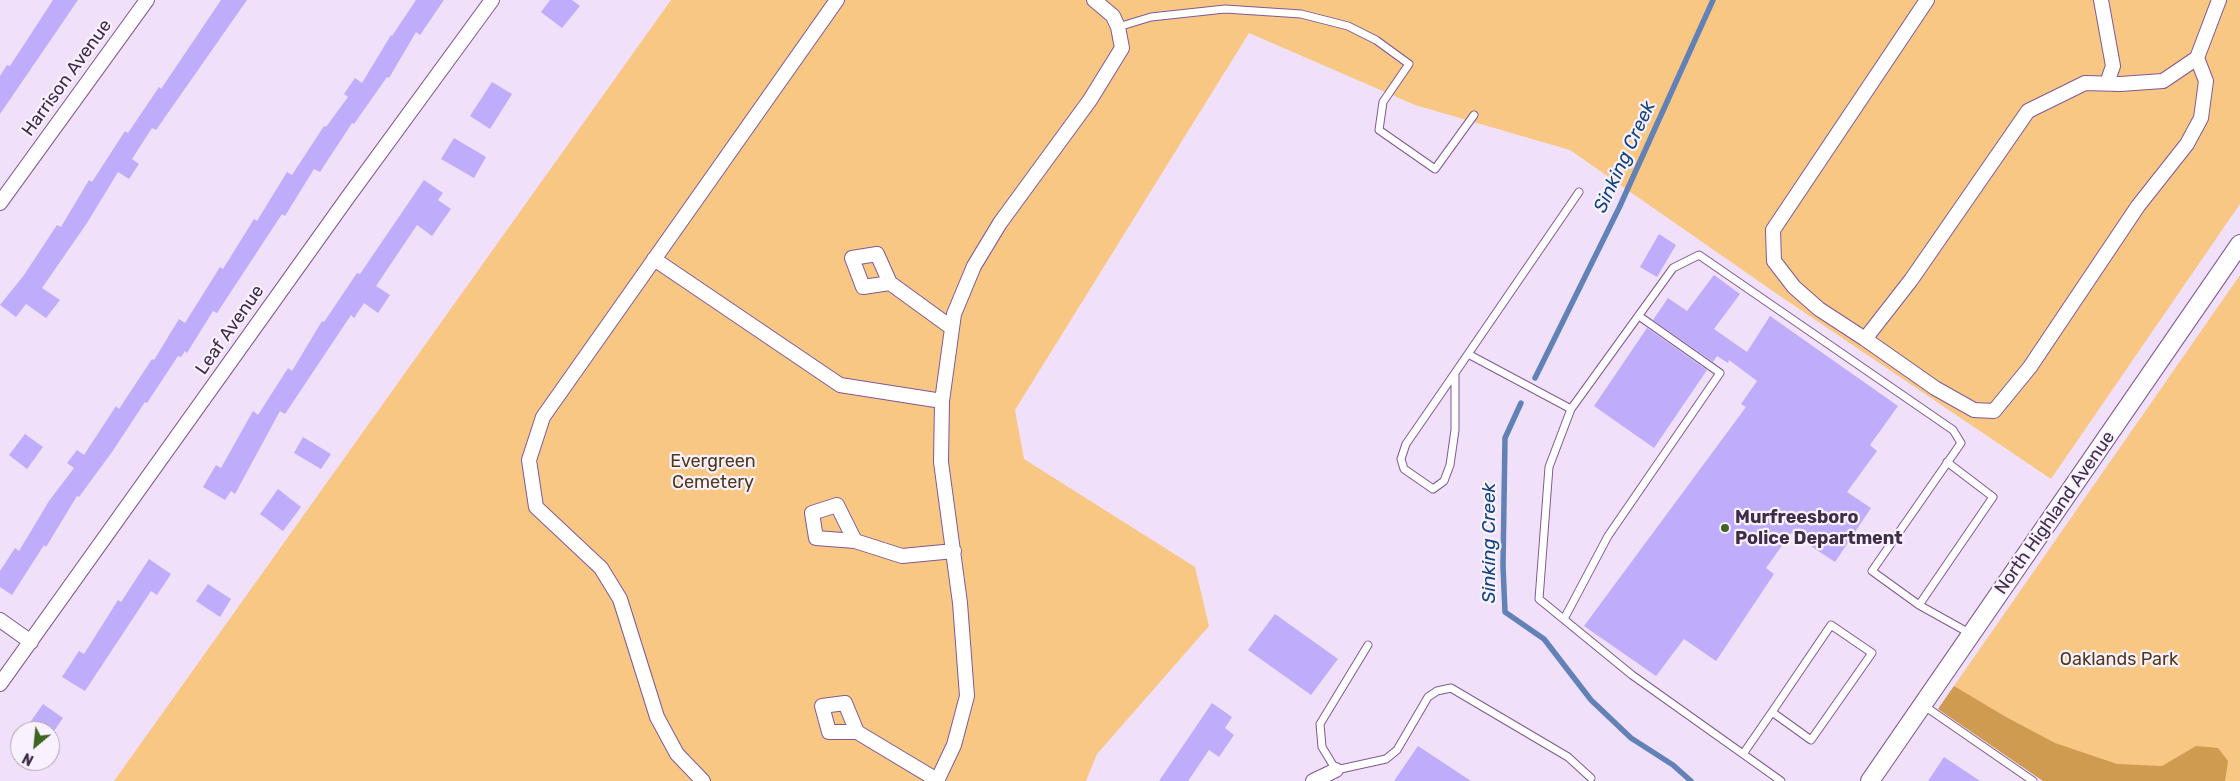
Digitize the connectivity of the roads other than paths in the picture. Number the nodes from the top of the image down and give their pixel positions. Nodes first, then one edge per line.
1 (147, 0) edge
2 (492, 0) edge
3 (836, 0) edge
4 (1094, 0) edge
5 (1927, 0) edge
6 (2101, 0) edge
7 (2219, 0) edge
8 (1118, 27) junction
9 (2198, 58) junction
10 (2107, 84) junction
11 (1474, 116) dead end
12 (1579, 192) dead end
13 (0, 203) edge
14 (2240, 244) edge
15 (654, 259) junction
16 (890, 284) dead end
17 (1639, 316) junction
18 (952, 328) junction
19 (1865, 340) junction
20 (1468, 354) junction
21 (1455, 373) junction
22 (942, 401) junction
23 (1571, 409) junction
24 (1947, 462) junction
25 (855, 541) dead end
26 (954, 551) junction
27 (1919, 605) junction
28 (1564, 619) junction
29 (0, 620) edge
30 (1971, 634) junction
31 (31, 642) junction
32 (1368, 645) dead end
33 (0, 684) edge
34 (1923, 705) junction
35 (1772, 712) junction
36 (857, 732) dead end
37 (1744, 754) junction
38 (1336, 770) junction
39 (1591, 780) edge
40 (702, 781) edge
41 (937, 781) edge
42 (1313, 781) edge
43 (1781, 781) edge
44 (1870, 781) edge
45 (2033, 781) edge

1 - 13 street, Harrison Avenue
2 - 31 street, Leaf Avenue
3 - 15 street
4 - 8 street
5 - 19 street
6 - 10 street
7 - 9 street
8 - 11 lane
8 - 18 street
9 - 10 street
9 - 19 street
10 - 19 street
12 - 20 lane
14 - 30 street, North Highland Avenue
15 - 22 street
15 - 40 street
16 - 18 street
17 - 23 lane
17 - 24 lane
17 - 28 lane
18 - 22 street
20 - 21 lane
20 - 23 lane
21 - 21 lane
22 - 26 street
23 - 28 lane
24 - 27 lane
24 - 27 lane
25 - 26 street
26 - 41 street
27 - 30 lane
28 - 37 lane
29 - 31 street
30 - 34 street, North Highland Avenue
31 - 33 street, Leaf Avenue
32 - 38 lane
34 - 44 street, North Highland Avenue
34 - 45 lane
35 - 35 lane
35 - 37 lane
36 - 41 street
37 - 43 lane
38 - 39 lane
38 - 42 street

